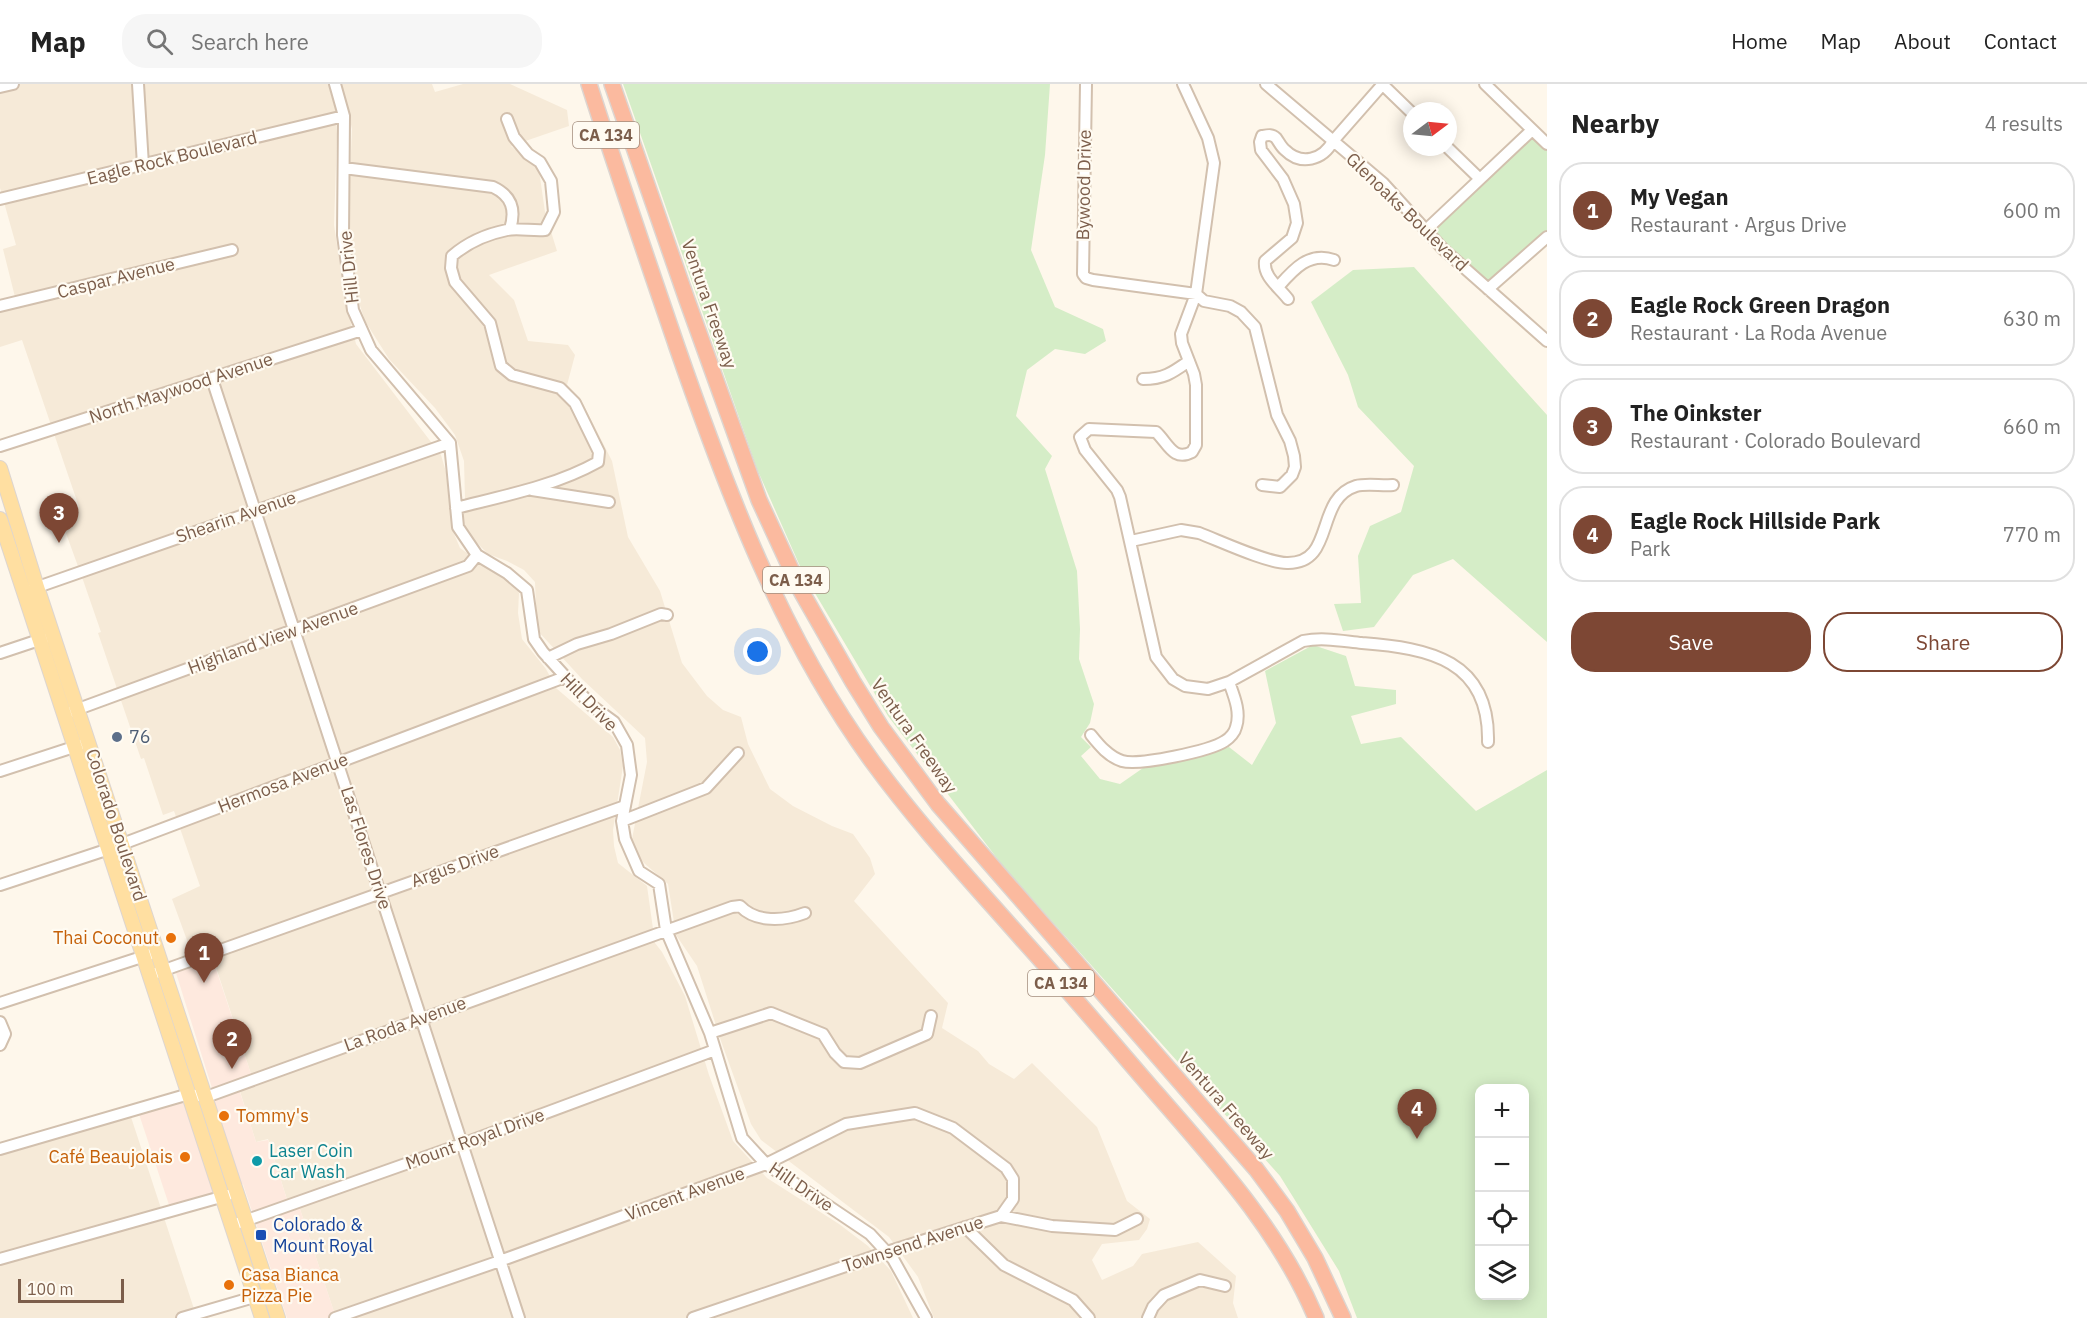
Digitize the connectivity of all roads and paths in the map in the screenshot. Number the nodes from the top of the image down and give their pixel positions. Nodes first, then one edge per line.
1 (13, 84) edge
2 (138, 84) edge
3 (335, 84) edge
4 (589, 84) edge
5 (597, 84) edge
6 (604, 84) edge
7 (612, 84) edge
8 (1086, 84) edge
9 (1183, 84) edge
10 (1266, 84) edge
11 (1383, 84) edge
12 (1485, 84) edge
13 (0, 87) edge
14 (1403, 104) edge
15 (344, 116) junction
16 (507, 119) dead end
17 (1532, 130) junction
18 (1334, 141) junction
19 (1547, 144) edge
20 (1456, 156) edge
21 (143, 165) junction
22 (344, 168) junction
23 (1480, 179) junction
24 (623, 186) junction
25 (0, 200) edge
26 (510, 229) junction
27 (1426, 230) junction
28 (1547, 237) edge
29 (232, 250) dead end
30 (1334, 260) dead end
31 (1278, 287) junction
32 (1488, 289) junction
33 (1196, 294) junction
34 (1288, 299) dead end
35 (0, 306) edge
36 (362, 330) junction
37 (1547, 341) edge
38 (1189, 361) junction
39 (212, 379) junction
40 (1143, 379) dead end
41 (450, 443) junction
42 (0, 446) edge
43 (0, 468) edge
44 (1262, 485) dead end
45 (1393, 485) dead end
46 (528, 489) junction
47 (609, 502) dead end
48 (456, 508) junction
49 (255, 510) junction
50 (0, 519) edge
51 (1131, 541) junction
52 (23, 542) junction
53 (4, 549) edge
54 (477, 555) junction
55 (37, 587) junction
56 (23, 592) junction
57 (668, 615) dead end
58 (295, 630) junction
59 (54, 635) junction
60 (40, 640) junction
61 (802, 650) junction
62 (0, 653) edge
63 (548, 658) junction
64 (565, 677) junction
65 (1229, 682) junction
66 (78, 710) junction
67 (64, 714) junction
68 (1091, 735) dead end
69 (89, 742) junction
70 (1488, 742) dead end
71 (75, 747) junction
72 (738, 753) dead end
73 (339, 762) junction
74 (0, 771) edge
75 (625, 806) junction
76 (622, 821) junction
77 (123, 843) junction
78 (109, 849) junction
79 (0, 885) edge
80 (381, 893) junction
81 (805, 914) dead end
82 (666, 930) junction
83 (157, 952) junction
84 (143, 957) junction
85 (164, 970) junction
86 (150, 975) junction
87 (0, 1003) edge
88 (1109, 1003) junction
89 (931, 1016) dead end
90 (421, 1018) junction
91 (0, 1022) edge
92 (710, 1033) junction
93 (0, 1045) edge
94 (715, 1050) junction
95 (189, 1094) junction
96 (206, 1097) junction
97 (462, 1144) junction
98 (0, 1149) edge
99 (766, 1164) junction
100 (238, 1192) junction
101 (223, 1197) junction
102 (1001, 1216) junction
103 (1137, 1219) dead end
104 (247, 1221) junction
105 (233, 1225) junction
106 (965, 1227) junction
107 (887, 1252) junction
108 (0, 1259) edge
109 (500, 1261) junction
110 (1225, 1286) dead end
111 (270, 1292) junction
112 (256, 1297) junction
113 (1333, 1297) junction
114 (182, 1318) edge
115 (262, 1318) edge
116 (278, 1318) edge
117 (335, 1318) edge
118 (519, 1318) edge
119 (693, 1318) edge
120 (926, 1318) edge
121 (1089, 1318) edge
122 (1148, 1318) edge
123 (1316, 1318) edge
124 (1325, 1318) edge
125 (1337, 1318) edge
126 (1343, 1318) edge

1 - 13 street
2 - 21 street
3 - 15 street, Hill Drive
4 - 24 highway, CA 134
5 - 24 highway
6 - 88 highway
7 - 88 highway, Ventura Freeway / CA 134
8 - 33 street, Bywood Drive
9 - 33 street
10 - 18 street, Glenoaks Boulevard
11 - 14 street
11 - 18 street
12 - 17 street
15 - 21 street, Eagle Rock Boulevard
15 - 22 street, Hill Drive
16 - 26 street
17 - 19 street
17 - 23 street
18 - 27 street, Glenoaks Boulevard
18 - 31 street
20 - 23 street
21 - 25 street, Eagle Rock Boulevard
22 - 26 street
22 - 36 street, Hill Drive
23 - 27 street
24 - 61 highway, CA 134
26 - 46 street
27 - 32 street, Glenoaks Boulevard
28 - 32 street
29 - 35 street, Caspar Avenue
30 - 31 street
31 - 34 street
32 - 37 street, Glenoaks Boulevard
33 - 38 street
33 - 44 street
36 - 39 street, North Maywood Avenue
36 - 41 street, Hill Drive
38 - 40 street
38 - 51 street
39 - 42 street, North Maywood Avenue
39 - 49 street, Las Flores Drive
41 - 48 street, Hill Drive
41 - 49 street, Shearin Avenue
43 - 52 main road, Colorado Boulevard
45 - 51 street
46 - 47 street
46 - 48 street
48 - 54 street, Hill Drive
49 - 55 street, Shearin Avenue
49 - 58 street, Las Flores Drive
50 - 53 main road, Colorado Boulevard
51 - 65 street
52 - 53 street
52 - 55 main road, Colorado Boulevard
53 - 56 main road, Colorado Boulevard
54 - 58 street, Highland View Avenue
54 - 63 street, Hill Drive
55 - 56 street, Shearin Avenue
55 - 59 main road, Colorado Boulevard
56 - 60 main road, Colorado Boulevard
57 - 63 street
58 - 66 street, Highland View Avenue
58 - 73 street, Las Flores Drive
59 - 60 street
59 - 66 main road, Colorado Boulevard
60 - 62 street
60 - 67 main road, Colorado Boulevard
61 - 123 highway, CA 134
61 - 124 highway
63 - 64 street, Hill Drive
64 - 73 street, Hermosa Avenue
64 - 75 street, Hill Drive
65 - 68 street
65 - 70 street
66 - 67 street, Highland View Avenue
66 - 69 main road, Colorado Boulevard
67 - 71 main road, Colorado Boulevard
69 - 71 street
69 - 77 main road, Colorado Boulevard
71 - 74 street
71 - 78 main road, Colorado Boulevard
72 - 76 street
73 - 77 street, Hermosa Avenue
73 - 80 street, Las Flores Drive
75 - 76 street, Hill Drive
75 - 80 street, Argus Drive
76 - 82 street, Hill Drive
77 - 78 street, Hermosa Avenue
77 - 83 main road, Colorado Boulevard
78 - 79 street, Hermosa Avenue
78 - 84 main road, Colorado Boulevard
80 - 85 street, Argus Drive
80 - 90 street, Las Flores Drive
81 - 82 street, La Roda Avenue
82 - 90 street, La Roda Avenue
82 - 92 street, Hill Drive
83 - 84 street
83 - 85 main road, Colorado Boulevard
84 - 86 main road, Colorado Boulevard
84 - 87 street
85 - 86 street, Argus Drive
85 - 96 main road, Colorado Boulevard
86 - 95 main road, Colorado Boulevard
88 - 113 highway, Ventura Freeway / CA 134
89 - 92 street
90 - 96 street, La Roda Avenue
90 - 97 street, Las Flores Drive
91 - 93 street
92 - 94 street, Hill Drive
94 - 97 street, Mount Royal Drive
94 - 99 street, Hill Drive
95 - 96 street
95 - 98 street
95 - 101 main road, Colorado Boulevard
96 - 100 main road, Colorado Boulevard
97 - 104 street, Mount Royal Drive
97 - 109 street, Las Flores Drive
99 - 102 street, Vincent Avenue
99 - 107 street, Hill Drive
99 - 109 street, Vincent Avenue
100 - 101 street
100 - 104 main road, Colorado Boulevard
101 - 105 main road, Colorado Boulevard
101 - 108 street
102 - 103 street, Townsend Avenue
102 - 106 street, Townsend Avenue
104 - 105 street, Mount Royal Drive
104 - 111 main road, Colorado Boulevard
105 - 112 main road, Colorado Boulevard
106 - 107 street, Townsend Avenue
106 - 121 street
107 - 119 street, Townsend Avenue
107 - 120 street, Hill Drive
109 - 117 street, Vincent Avenue
109 - 118 street, Las Flores Drive
110 - 122 street
111 - 112 street
111 - 116 main road, Colorado Boulevard
112 - 114 street
112 - 115 main road, Colorado Boulevard
113 - 125 highway
113 - 126 highway, Ventura Freeway / CA 134

